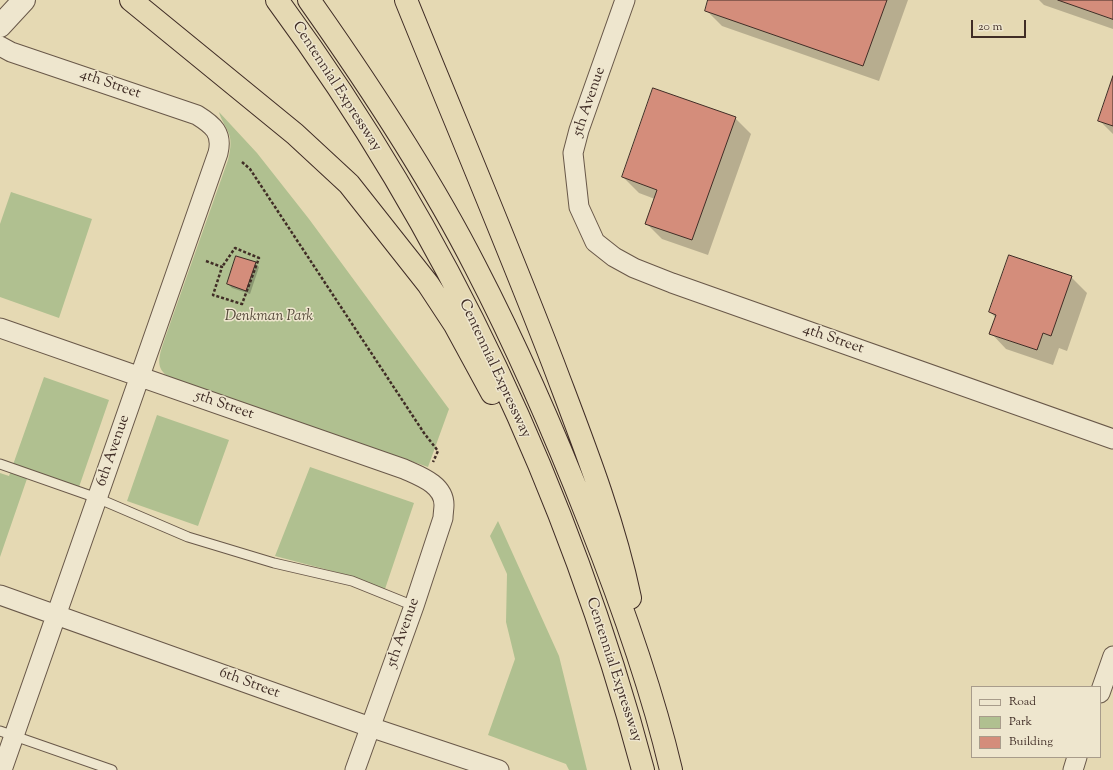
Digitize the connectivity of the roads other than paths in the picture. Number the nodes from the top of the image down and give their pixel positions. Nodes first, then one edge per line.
1 (24, 0) edge
2 (131, 0) edge
3 (277, 0) edge
4 (309, 0) edge
5 (406, 0) edge
6 (625, 0) edge
7 (0, 26) edge
8 (0, 46) edge
9 (216, 131) joint
10 (579, 207) joint
11 (0, 328) edge
12 (140, 376) junction
13 (1113, 439) edge
14 (0, 464) edge
15 (442, 495) joint
16 (551, 495) junction
17 (97, 498) junction
18 (0, 595) edge
19 (414, 606) junction
20 (57, 615) junction
21 (1113, 656) edge
22 (1101, 690) edge
23 (652, 701) junction
24 (370, 727) junction
25 (7, 734) edge
26 (1078, 758) edge
27 (2, 770) edge
28 (112, 770) edge
29 (355, 770) edge
30 (499, 770) edge
31 (643, 770) edge
32 (671, 770) edge
33 (1073, 770) edge

1 - 7 street
2 - 16 highway
3 - 16 highway, Centennial Expressway
4 - 23 highway, Centennial Expressway
5 - 23 highway
6 - 10 street, 5th Avenue
8 - 9 street, 4th Street
9 - 12 street, 6th Avenue
10 - 13 street, 4th Street
11 - 12 street, 5th Street
12 - 15 street, 5th Street
12 - 17 street, 6th Avenue
14 - 17 lane
15 - 19 street, 5th Avenue
16 - 31 highway, Centennial Expressway
17 - 19 lane
17 - 20 street, 6th Avenue
18 - 20 street, 6th Street
19 - 24 street, 5th Avenue
20 - 24 street, 6th Street
20 - 25 street, 6th Avenue
21 - 22 street
23 - 32 highway, Centennial Expressway
24 - 29 street, 5th Avenue
24 - 30 street, 6th Street
25 - 27 street, 6th Avenue
25 - 28 lane
26 - 33 street

